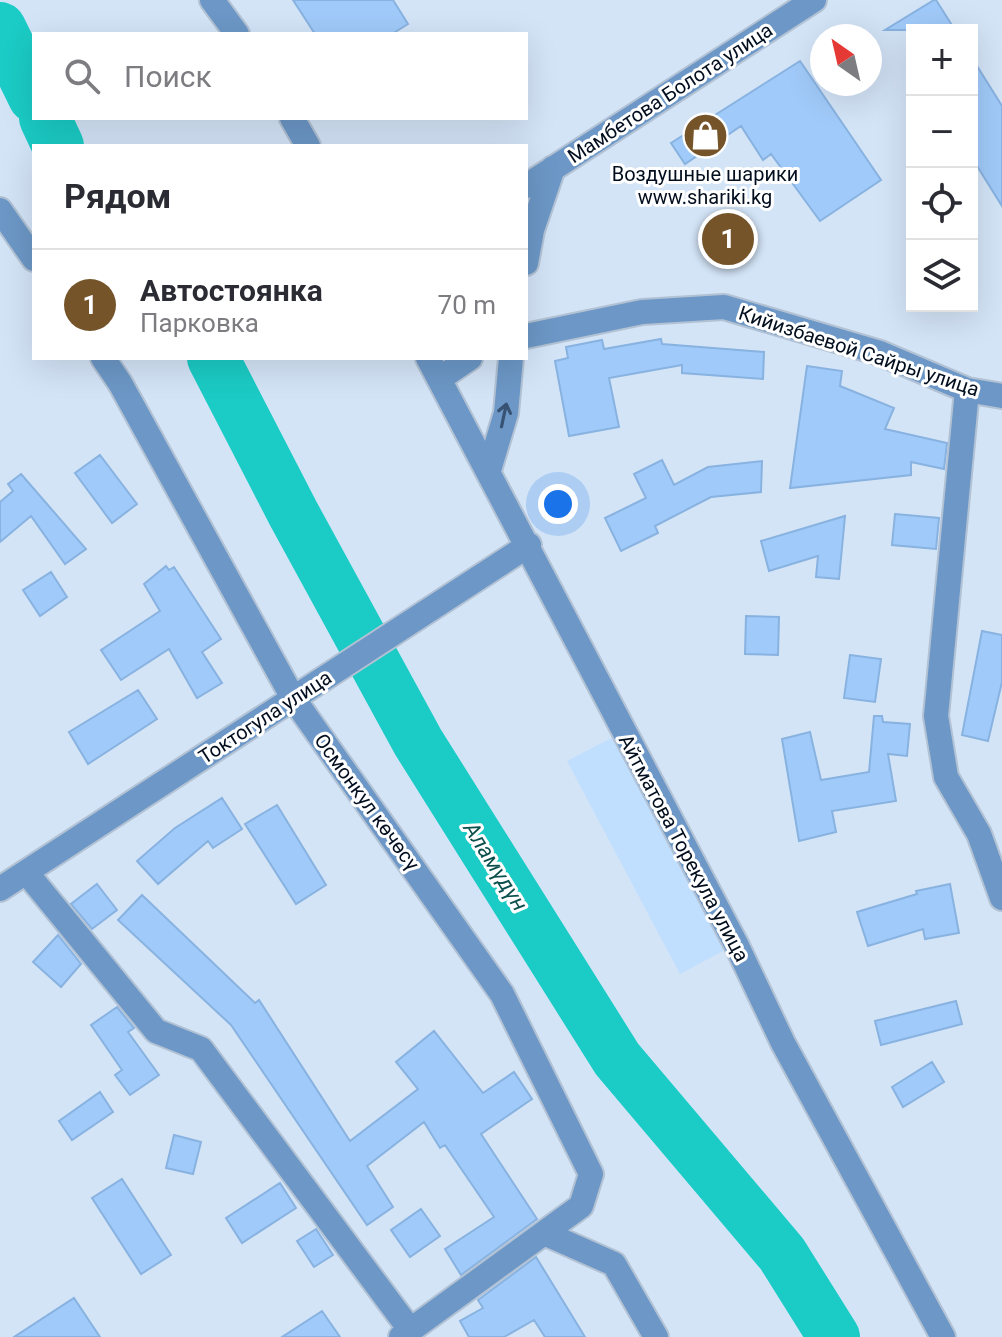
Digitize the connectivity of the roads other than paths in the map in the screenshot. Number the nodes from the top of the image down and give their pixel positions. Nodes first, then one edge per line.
1 (212, 0) edge
2 (814, 0) edge
3 (236, 32) edge
4 (293, 120) edge
5 (307, 144) edge
6 (553, 168) junction
7 (528, 185) edge
8 (0, 210) edge
9 (528, 252) edge
10 (32, 256) edge
11 (528, 336) edge
12 (104, 360) edge
13 (463, 360) edge
14 (511, 360) edge
15 (434, 369) edge
16 (967, 390) junction
17 (1002, 396) edge
18 (489, 470) junction
19 (529, 545) junction
20 (298, 696) junction
21 (26, 872) junction
22 (0, 889) edge
23 (1002, 898) edge
24 (544, 1233) junction
25 (406, 1334) edge
26 (656, 1337) edge
27 (943, 1337) edge

1 - 3 street
2 - 6 street, Мамбетова Болота улица
4 - 5 street
6 - 7 street, Мамбетова Болота улица
6 - 9 street
8 - 10 street
11 - 16 street, Кийизбаевой Сайры улица
12 - 20 street, Осмонкул көчөсү
13 - 15 street
18 -> 14 street
15 - 18 street, Айтматова Торекула улица
16 - 17 street, Кийизбаевой Сайры улица
16 - 23 street
18 - 19 street, Айтматова Торекула улица
19 - 20 street, Токтогула улица
19 - 27 street, Айтматова Торекула улица
20 - 21 street, Токтогула улица
20 - 24 street, Осмонкул көчөсү
21 - 22 street, Токтогула улица
21 - 25 street
24 - 25 street
24 - 26 street

